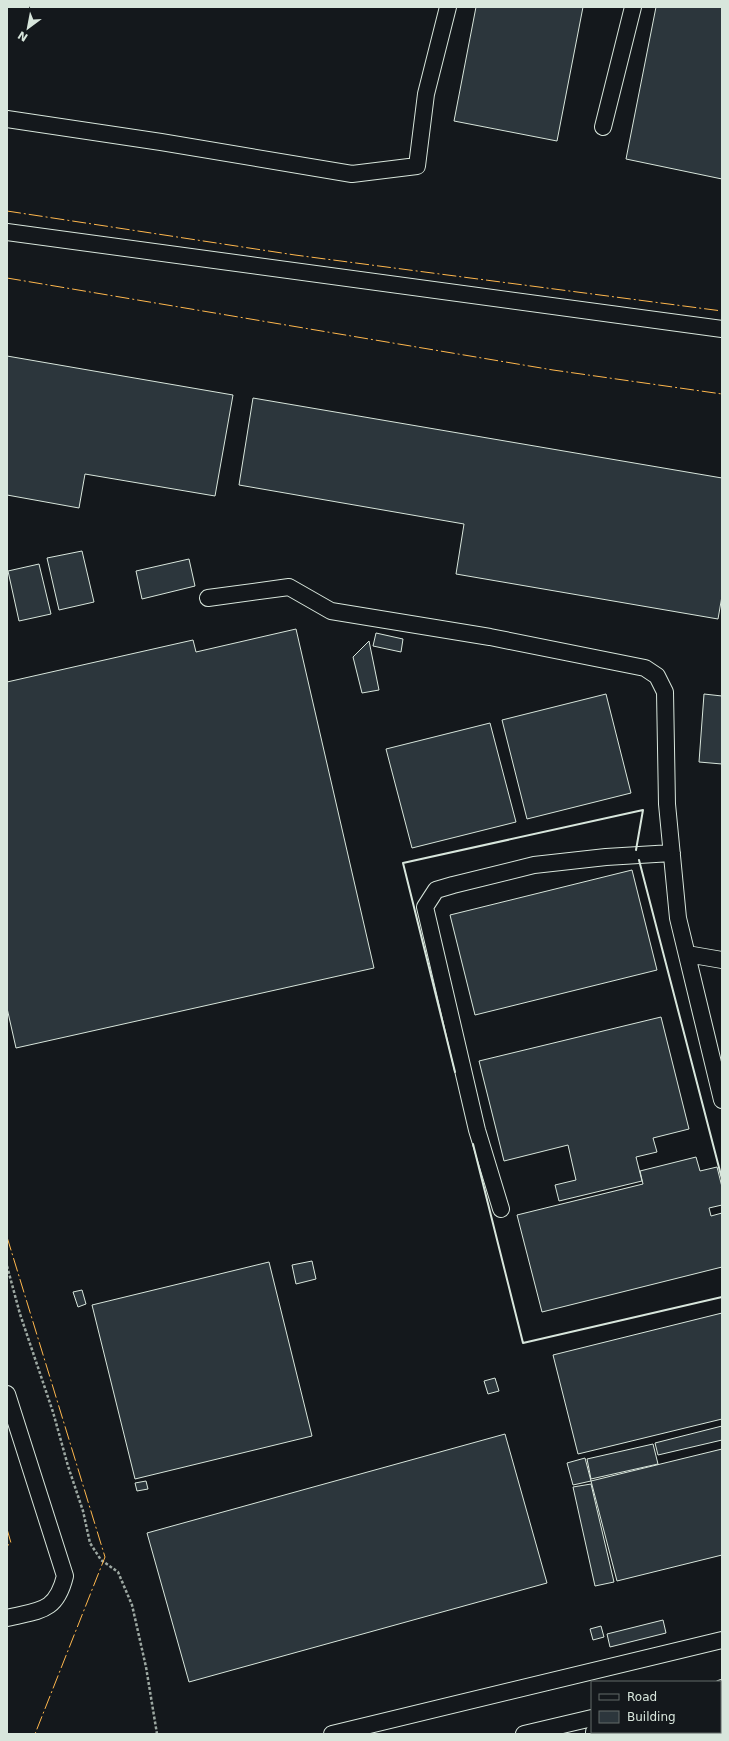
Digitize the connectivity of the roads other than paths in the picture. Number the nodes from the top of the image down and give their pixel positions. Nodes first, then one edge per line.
1 (448, 7) edge
2 (633, 7) edge
3 (7, 119) edge
4 (603, 128) dead end
5 (7, 232) edge
6 (722, 330) edge
7 (208, 598) dead end
8 (672, 853) junction
9 (687, 954) junction
10 (722, 960) edge
11 (722, 1100) edge
12 (501, 1209) dead end
13 (7, 1394) edge
14 (7, 1618) edge
15 (722, 1640) edge
16 (591, 1726) edge
17 (332, 1734) edge
18 (524, 1734) edge

1 - 3 street
2 - 4 street
5 - 6 street
7 - 8 street
8 - 9 street
8 - 12 street
9 - 10 street
9 - 11 street
13 - 14 street
15 - 17 street
16 - 18 street

